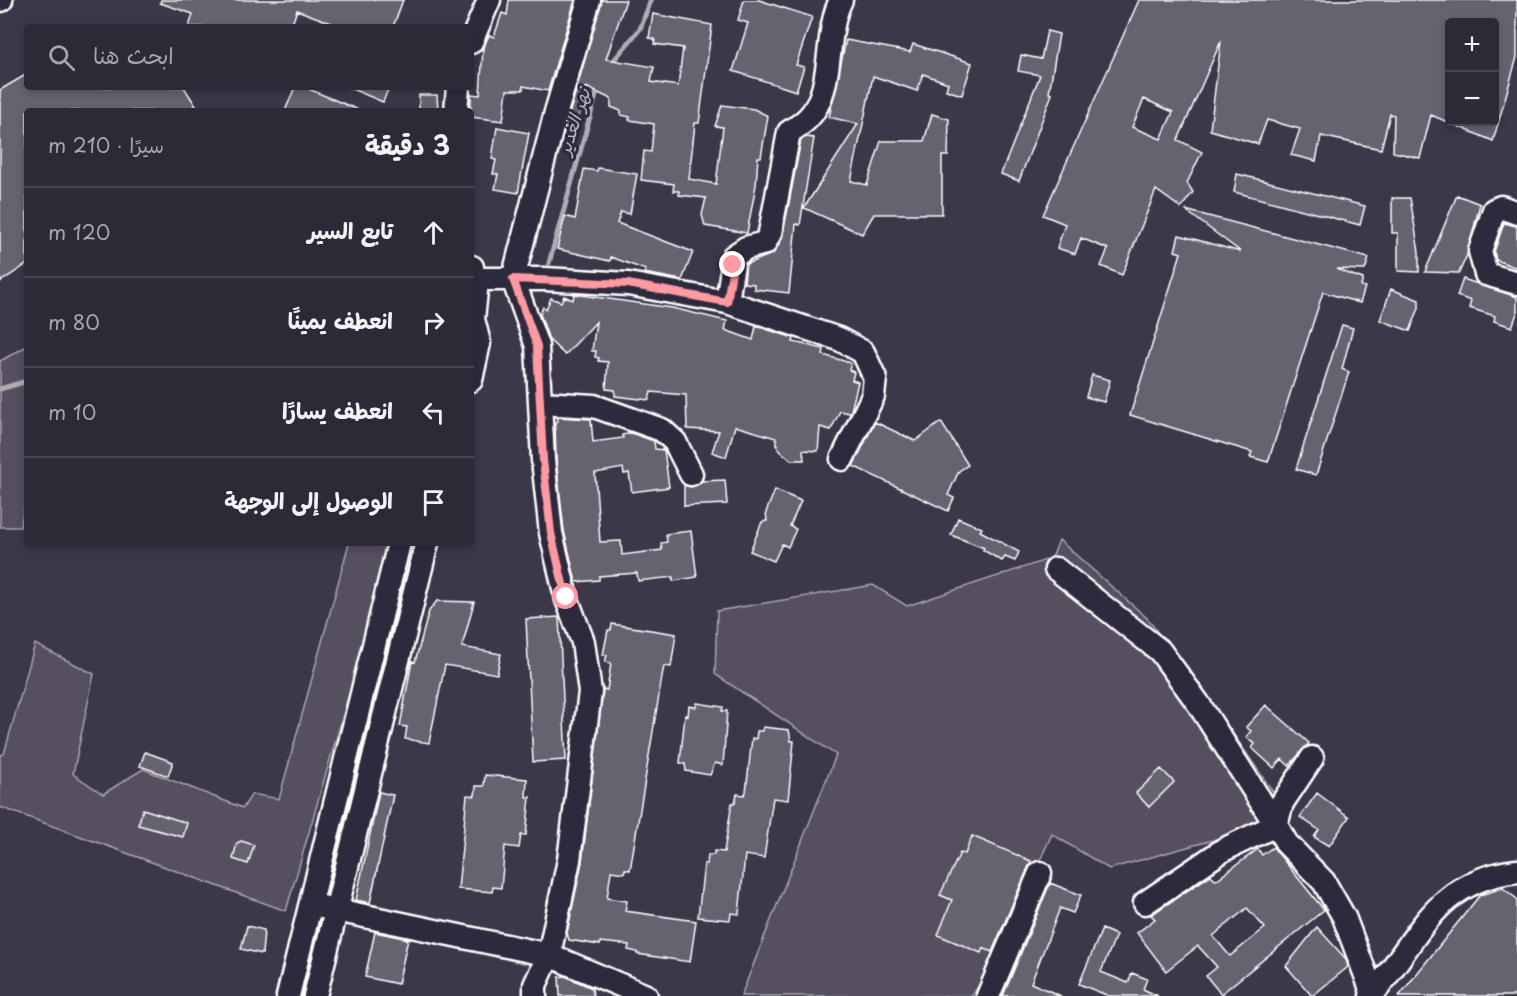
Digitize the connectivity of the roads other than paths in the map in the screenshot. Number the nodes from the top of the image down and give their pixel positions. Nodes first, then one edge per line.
1 (489, 0) edge
2 (589, 0) edge
3 (841, 0) edge
4 (474, 35) edge
5 (458, 90) edge
6 (456, 108) edge
7 (1517, 213) edge
8 (474, 271) edge
9 (513, 279) junction
10 (1517, 283) edge
11 (727, 302) junction
12 (474, 327) edge
13 (474, 367) edge
14 (541, 403) junction
15 (842, 459) dead end
16 (691, 474) dead end
17 (398, 546) edge
18 (426, 546) edge
19 (1056, 569) dead end
20 (1312, 758) dead end
21 (1276, 825) junction
22 (1517, 871) edge
23 (1040, 873) dead end
24 (311, 903) junction
25 (1145, 903) dead end
26 (336, 911) junction
27 (549, 955) junction
28 (1372, 995) edge
29 (288, 996) edge
30 (315, 996) edge
31 (535, 996) edge
32 (646, 996) edge
33 (988, 996) edge

1 - 4 street
2 - 9 street
3 - 11 street
5 - 6 street
7 - 10 street
8 - 9 street
9 - 11 street
9 - 14 street
11 - 15 street
12 - 13 street
14 - 16 street
14 - 27 street
17 - 24 street
18 - 26 street
19 - 21 street
20 - 21 street
21 - 25 street
21 - 28 street
22 - 28 street
23 - 33 street
24 - 26 street
24 - 29 street
26 - 27 street
26 - 30 street
27 - 31 street
27 - 32 street

